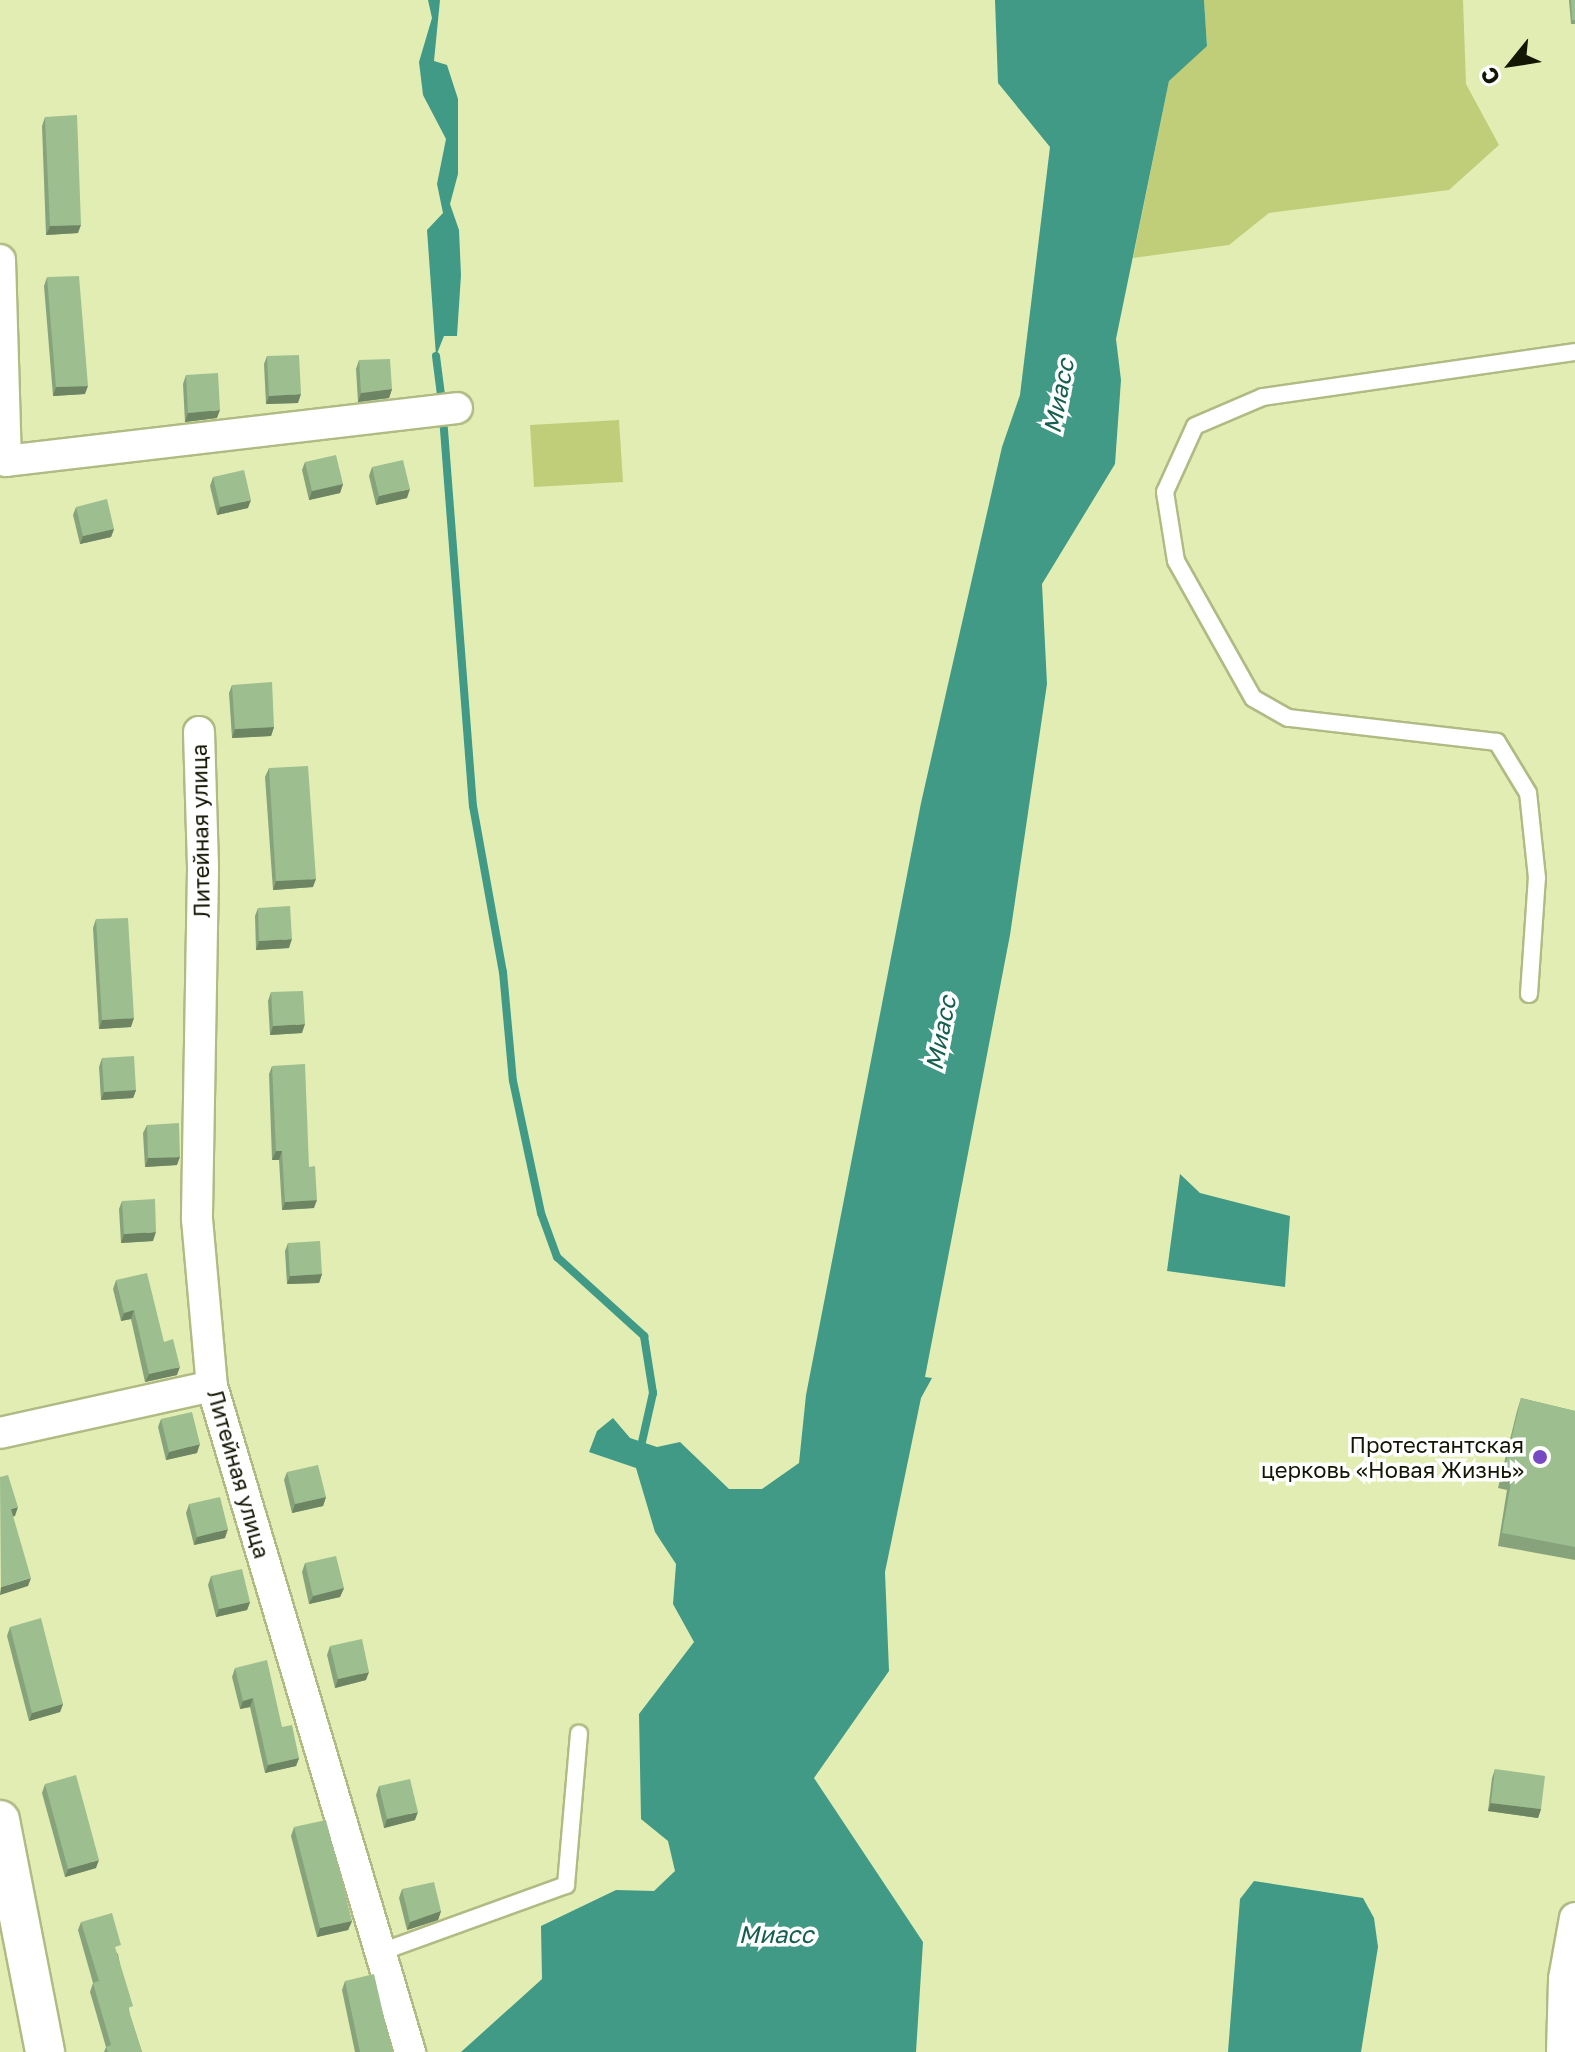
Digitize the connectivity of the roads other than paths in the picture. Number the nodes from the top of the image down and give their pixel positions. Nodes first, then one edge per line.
1 (0, 260) edge
2 (1575, 352) edge
3 (457, 408) dead end
4 (3, 462) edge
5 (199, 732) dead end
6 (1529, 994) dead end
7 (212, 1386) junction
8 (0, 1433) edge
9 (579, 1734) dead end
10 (0, 1820) edge
11 (1575, 1918) edge
12 (378, 1953) junction
13 (45, 2052) edge
14 (410, 2052) edge
15 (1562, 2052) edge

1 - 4 street
2 - 6 lane
3 - 4 street
5 - 7 street, Литейная улица
7 - 8 street
7 - 12 street, Литейная улица
9 - 12 lane
10 - 13 street
11 - 15 street
12 - 14 street, Литейная улица

